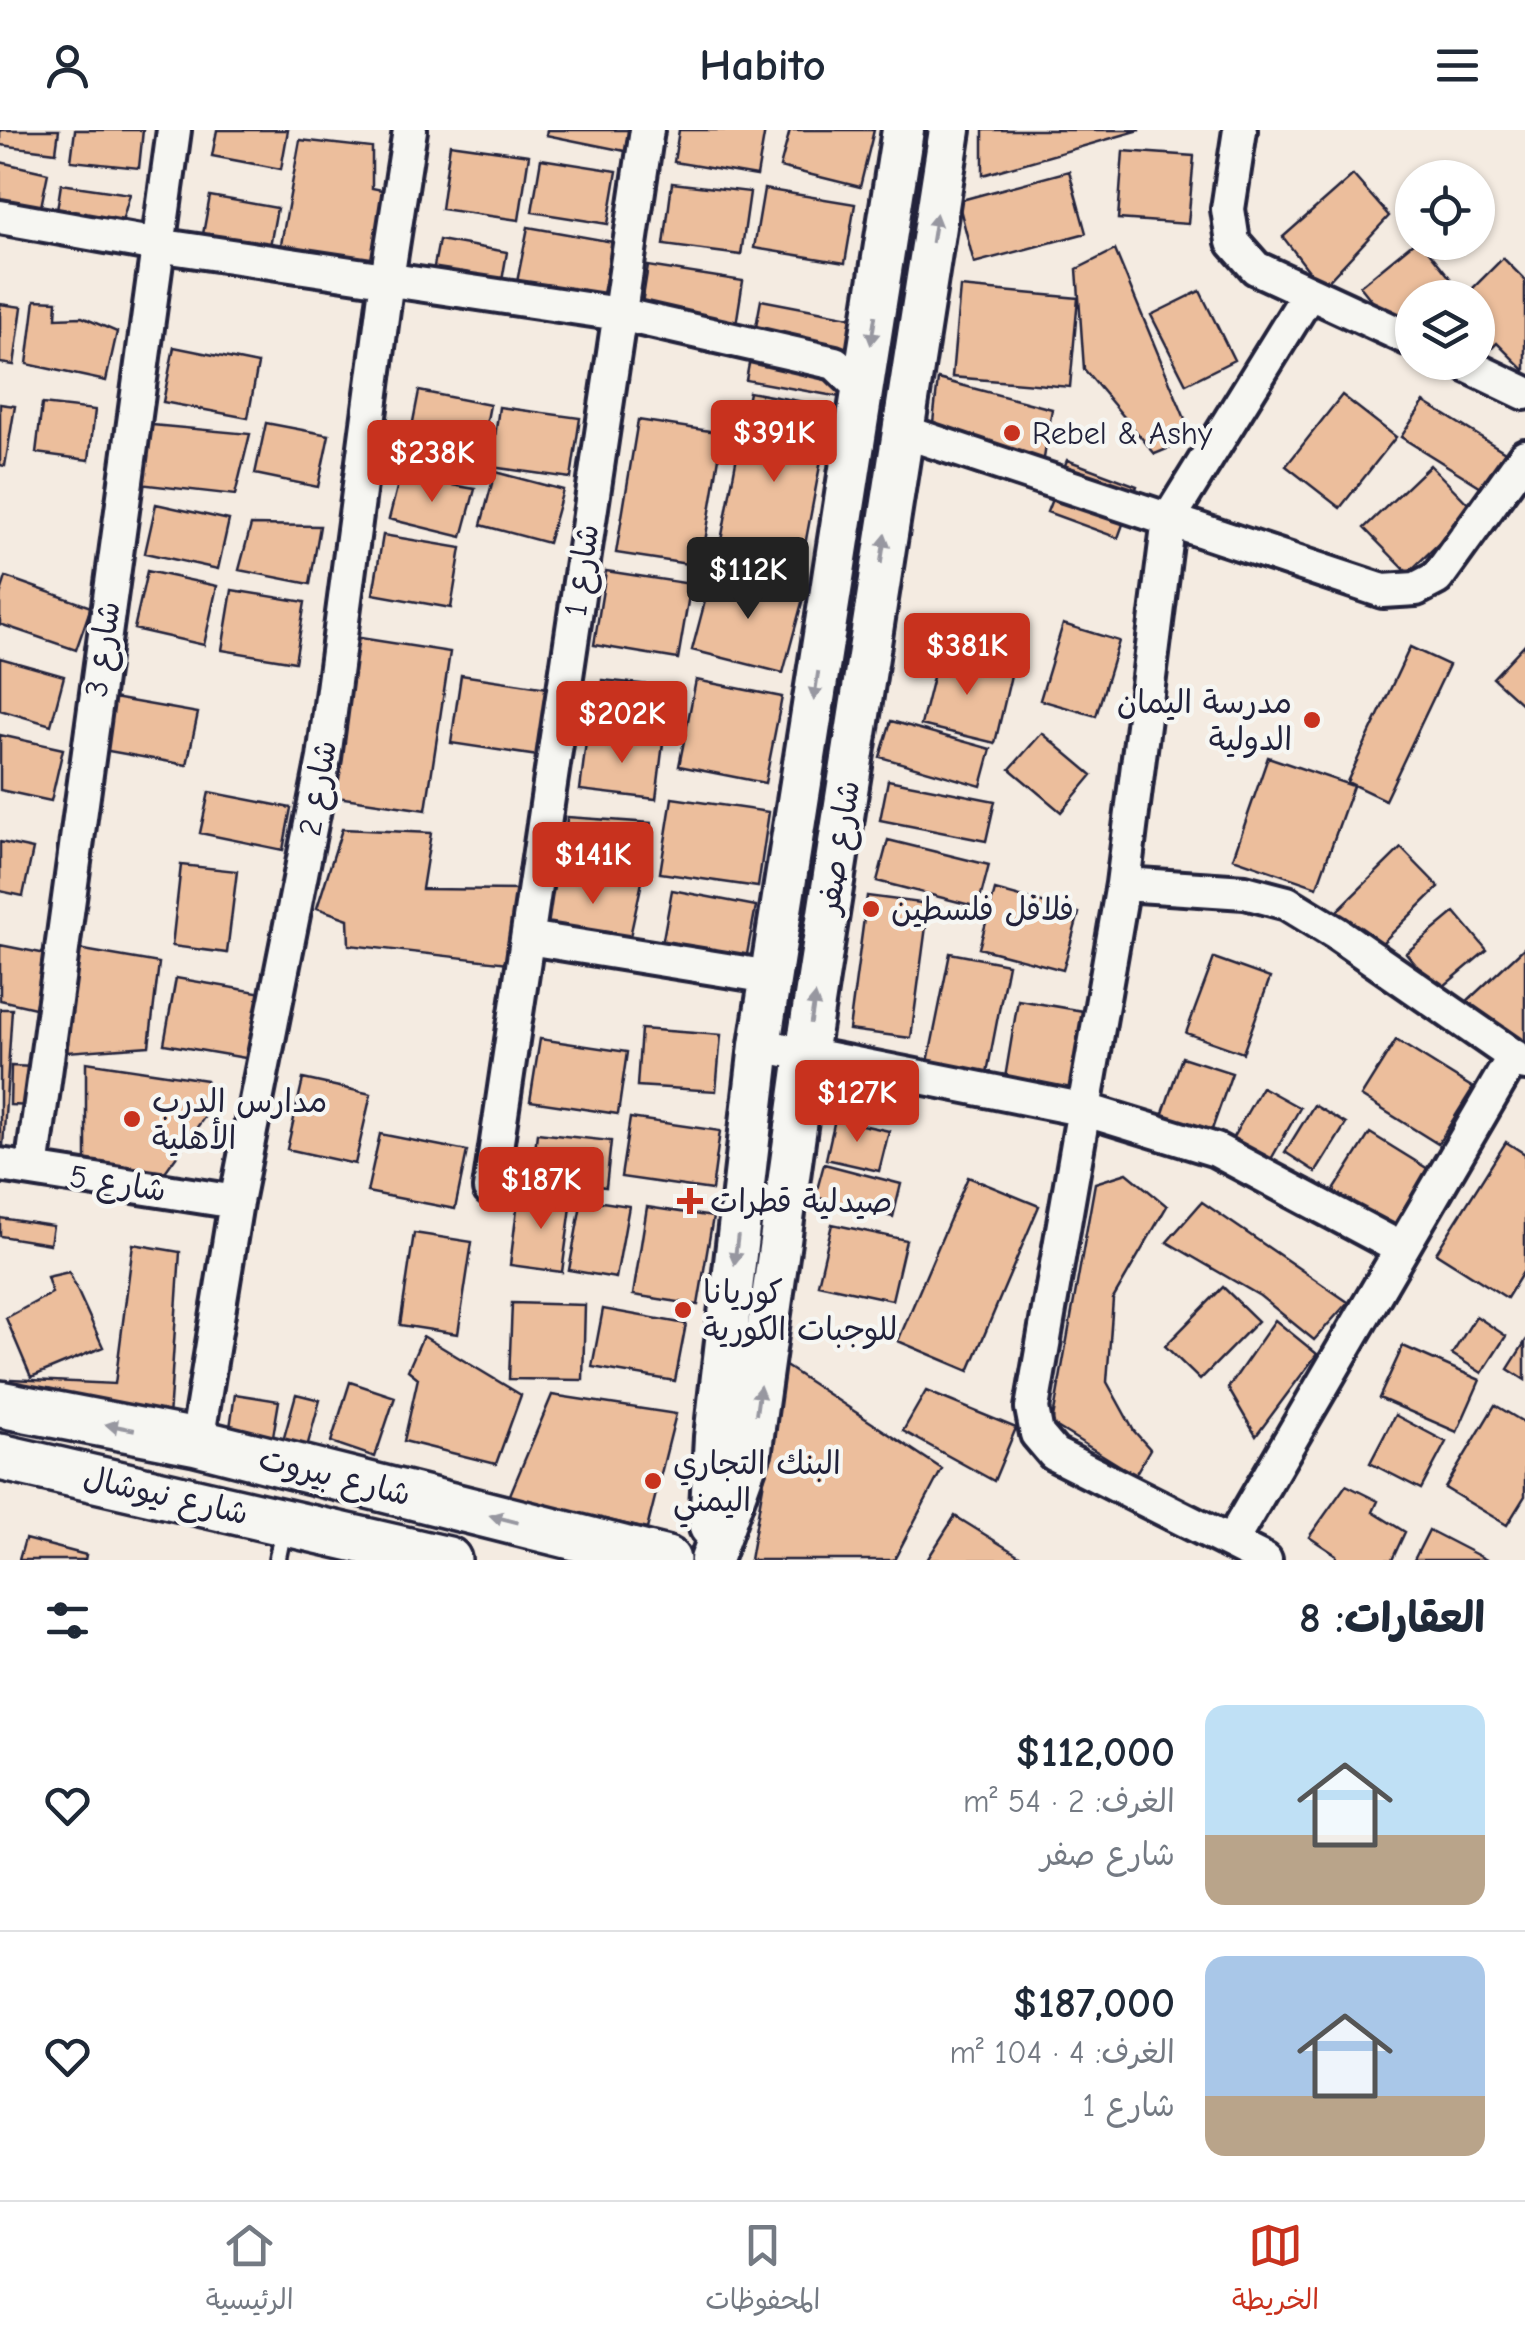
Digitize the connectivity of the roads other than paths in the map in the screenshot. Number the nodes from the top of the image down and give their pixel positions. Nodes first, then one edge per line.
1 (174, 130) edge
2 (410, 130) edge
3 (646, 130) edge
4 (903, 130) edge
5 (950, 130) edge
6 (1240, 130) edge
7 (0, 217) edge
8 (157, 245) junction
9 (386, 279) junction
10 (1309, 292) junction
11 (619, 314) junction
12 (1395, 332) edge
13 (1495, 378) edge
14 (864, 390) junction
15 (1525, 392) edge
16 (902, 431) junction
17 (1525, 456) edge
18 (1169, 519) junction
19 (1123, 884) junction
20 (528, 938) junction
21 (770, 977) junction
22 (760, 1045) junction
23 (806, 1055) junction
24 (1520, 1060) edge
25 (1086, 1110) junction
26 (16, 1167) edge
27 (490, 1189) dead end
28 (236, 1202) junction
29 (1400, 1248) junction
30 (0, 1404) edge
31 (196, 1442) junction
32 (0, 1457) edge
33 (281, 1541) edge
34 (1232, 1542) junction
35 (448, 1560) edge
36 (667, 1560) edge
37 (710, 1560) edge
38 (1265, 1560) edge

1 - 8 street, شارع 3
2 - 9 street, شارع 2
3 - 11 street, شارع 1
4 -> 14 street, شارع صفر
16 -> 5 street, شارع صفر
6 - 10 street
7 - 8 street
8 - 9 street
8 - 26 street, شارع 3
9 - 11 street
9 - 28 street, شارع 2
10 - 12 street
10 - 18 street
11 - 14 street
11 - 20 street, شارع 1
13 - 15 street
14 - 16 street
14 -> 21 street, شارع صفر
16 - 18 street
23 -> 16 street, شارع صفر
17 - 18 street
18 - 19 street
19 - 24 street
19 - 25 street
20 - 21 street
20 - 27 street, شارع 1
21 - 22 street, شارع صفر
22 - 23 street
22 -> 37 street, شارع صفر
23 - 25 street
37 -> 23 street, شارع صفر
24 - 29 street
25 - 29 street
25 - 34 street
26 - 28 street, شارع 5
28 - 31 street, شارع 2
29 - 34 street
31 -> 30 main road, شارع بيروت
36 -> 31 main road, شارع بيروت
32 - 33 main road, شارع نيوشال
33 - 35 main road, شارع نيوشال
34 - 38 street

